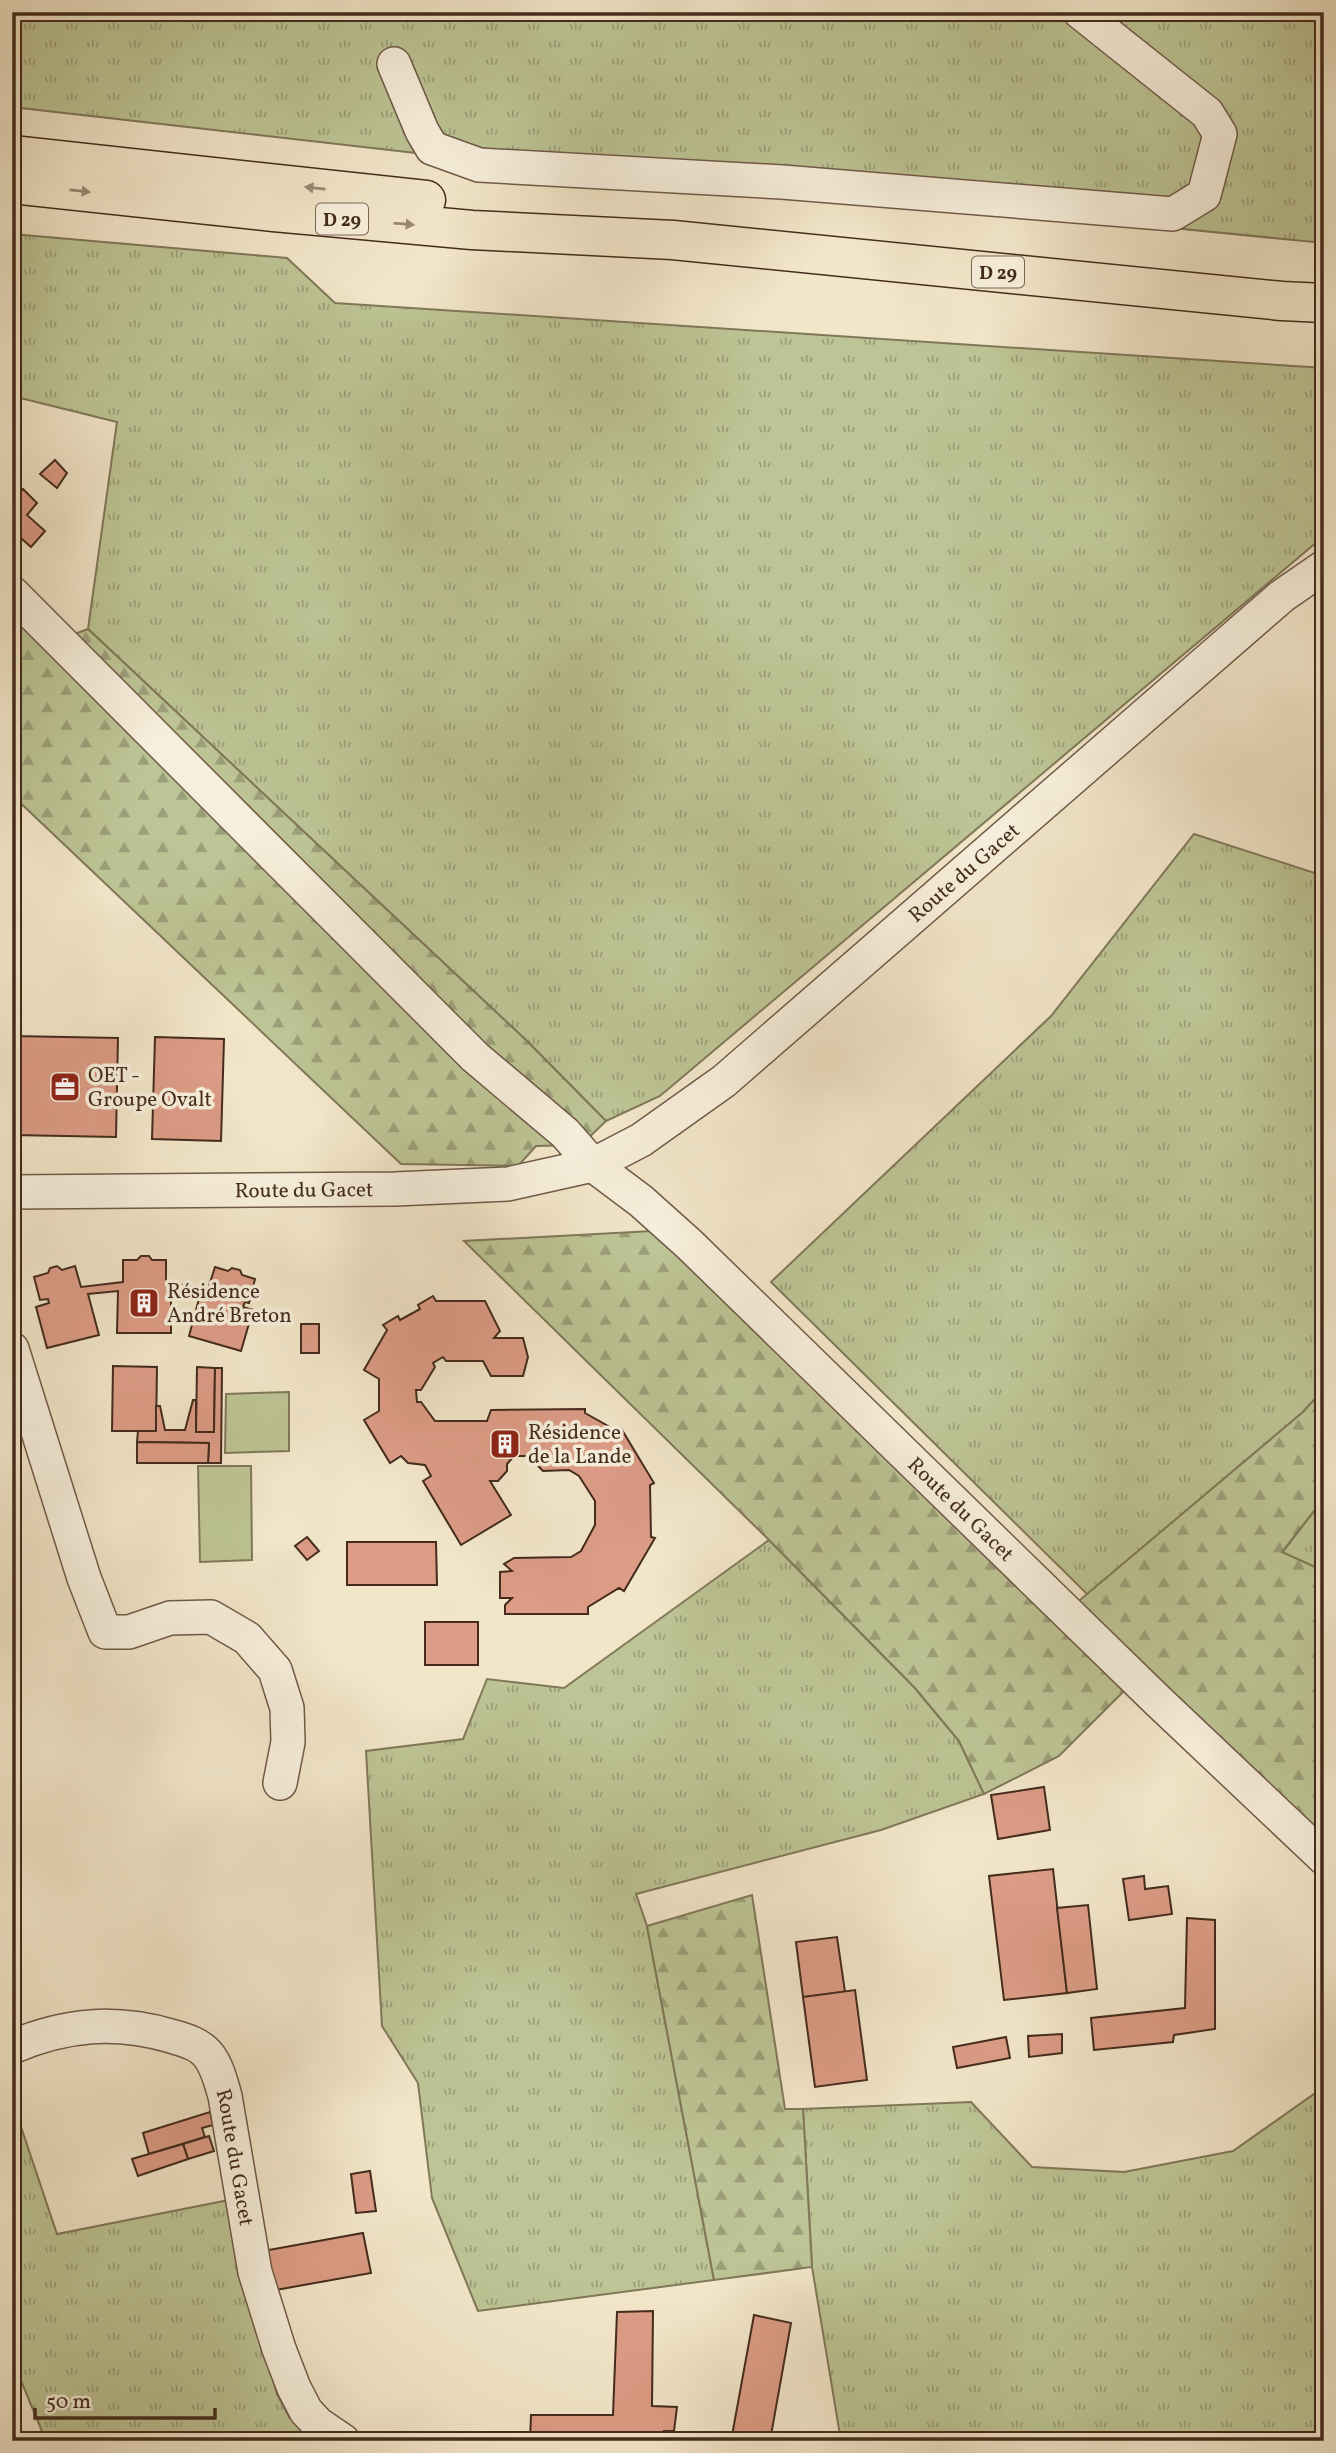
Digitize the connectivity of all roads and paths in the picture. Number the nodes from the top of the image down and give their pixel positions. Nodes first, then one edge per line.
1 (1080, 12) edge
2 (394, 64) dead end
3 (12, 155) edge
4 (12, 184) edge
5 (673, 240) junction
6 (1324, 303) edge
7 (1324, 567) edge
8 (12, 593) edge
9 (593, 1165) junction
10 (12, 1192) edge
11 (12, 1349) edge
12 (280, 1783) dead end
13 (1324, 1858) edge
14 (12, 2047) edge
15 (343, 2441) edge

1 - 2 street
5 -> 3 main road, D 29
4 -> 5 main road, D 29
5 - 6 main road, D 29
7 - 9 street, Route du Gacet
8 - 9 street
9 - 10 street, Route du Gacet
9 - 13 street, Route du Gacet
11 - 12 street
14 - 15 street, Route du Gacet

